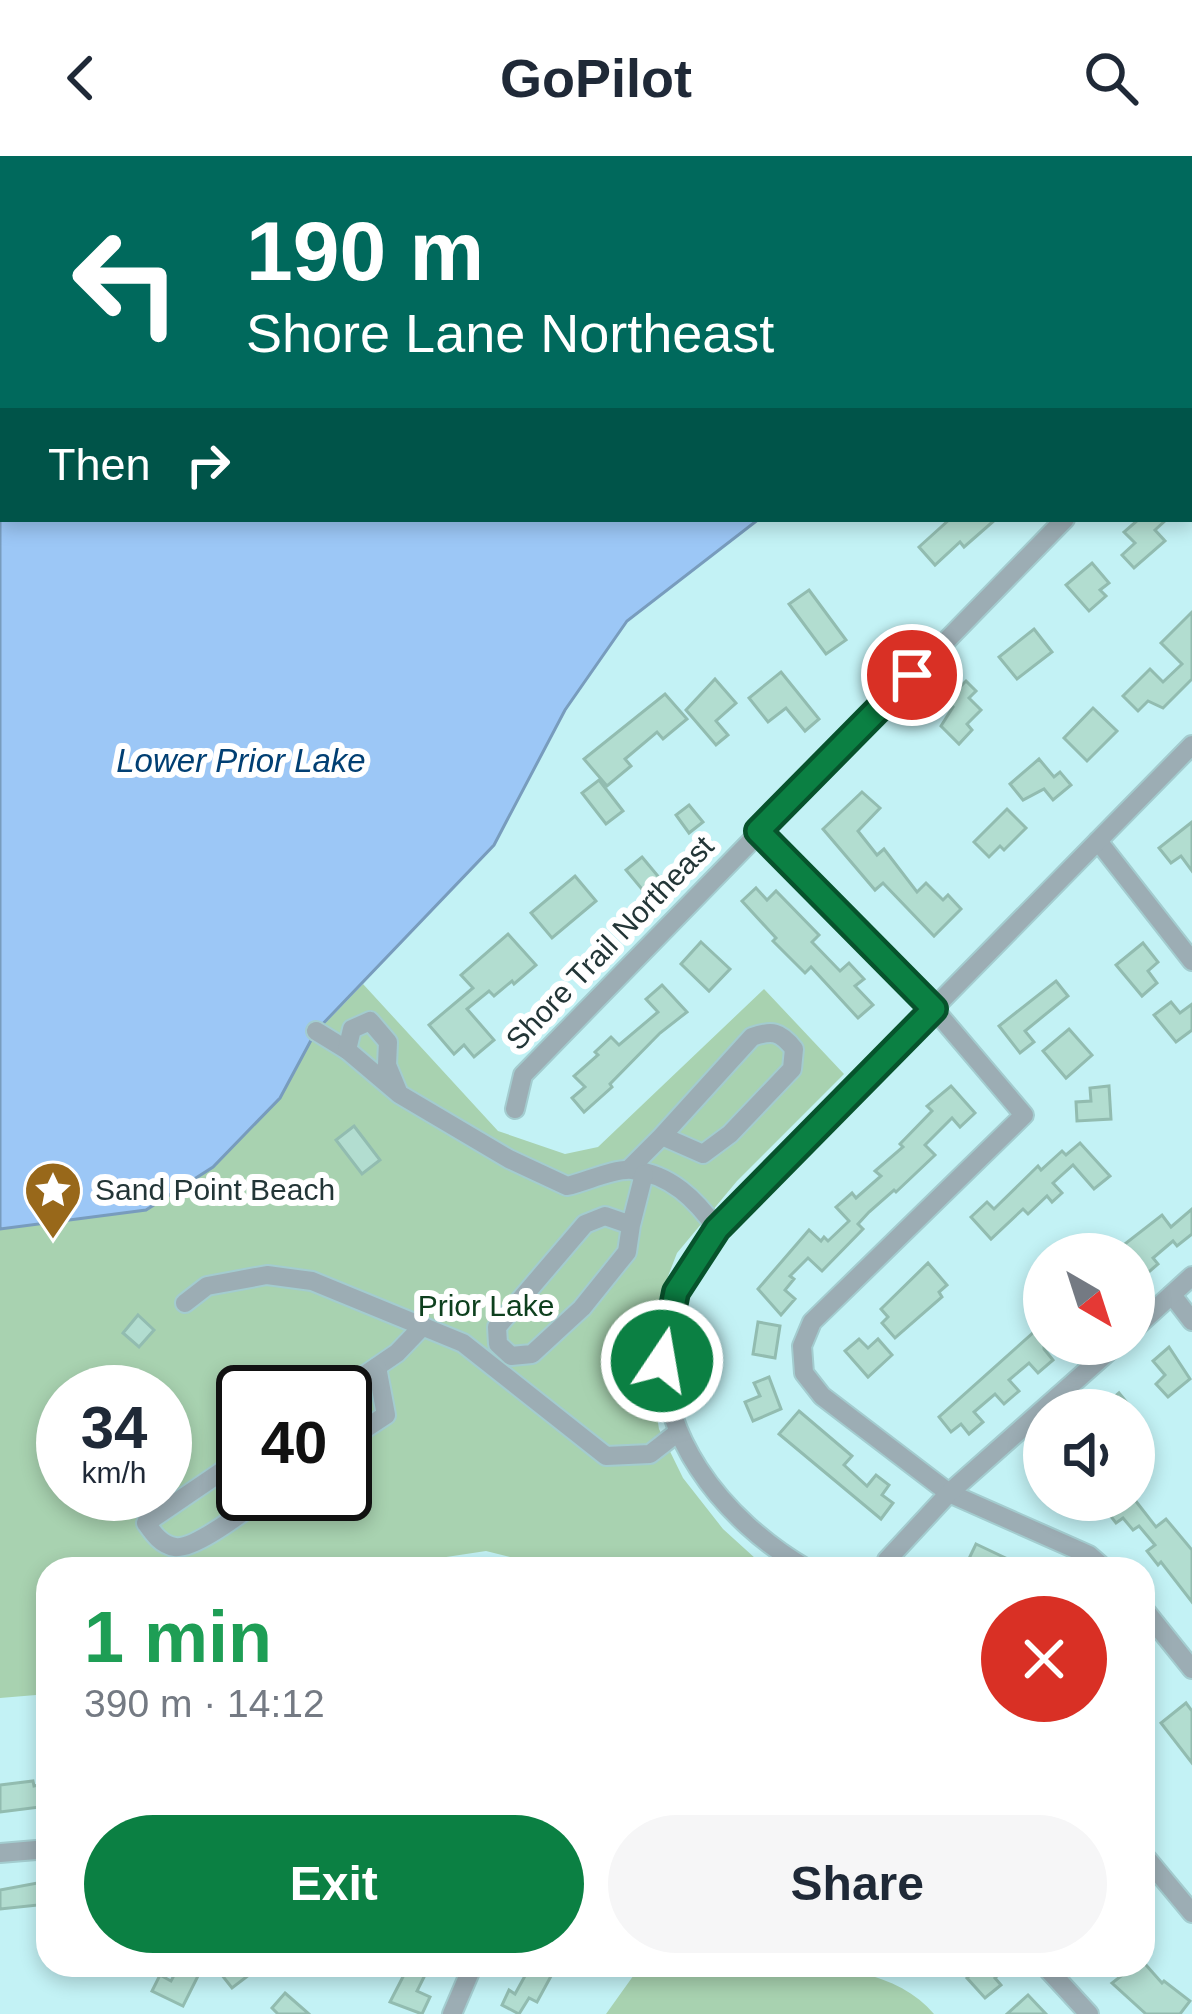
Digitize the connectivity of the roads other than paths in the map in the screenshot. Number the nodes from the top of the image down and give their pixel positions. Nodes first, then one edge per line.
1 (1062, 522) edge
2 (1192, 745) edge
3 (758, 831) junction
4 (1098, 841) junction
5 (1192, 961) edge
6 (934, 1009) junction
7 (316, 1031) dead end
8 (347, 1050) junction
9 (399, 1094) junction
10 (515, 1109) dead end
11 (662, 1136) junction
12 (637, 1171) junction
13 (631, 1226) junction
14 (717, 1229) junction
15 (1192, 1276) edge
16 (1172, 1295) junction
17 (185, 1303) dead end
18 (1155, 1310) edge
19 (1192, 1321) edge
20 (421, 1328) junction
21 (1093, 1365) edge
22 (377, 1367) junction
23 (372, 1370) edge
24 (372, 1424) edge
25 (677, 1433) junction
26 (216, 1475) edge
27 (949, 1492) junction
28 (228, 1521) edge
29 (787, 1557) edge
30 (890, 1557) edge
31 (1091, 1557) edge
32 (1155, 1623) edge
33 (1192, 1669) edge
34 (36, 1851) edge
35 (0, 1853) edge
36 (1155, 1868) edge
37 (1192, 1913) edge
38 (467, 1977) edge
39 (1055, 1977) edge
40 (452, 2014) edge
41 (1089, 2014) edge

1 - 3 street, Shore Trail Northeast
2 - 4 street
3 - 6 street
3 - 10 street, Shore Trail Northeast
4 - 5 street
4 - 6 street
6 - 14 street
6 - 27 street
7 - 8 street
8 - 9 street
8 - 9 street
9 - 12 street
11 - 11 street
11 - 12 street
12 - 13 street
12 - 14 street
13 - 13 street
14 - 25 street
15 - 16 street
16 - 18 street
16 - 19 street
17 - 20 street
20 - 22 street
20 - 25 street
21 - 27 street
22 - 23 street
22 - 24 street
25 - 29 street
26 - 28 street
27 - 30 street
27 - 31 street
32 - 33 street
34 - 35 street
36 - 37 street
38 - 40 street
39 - 41 street

